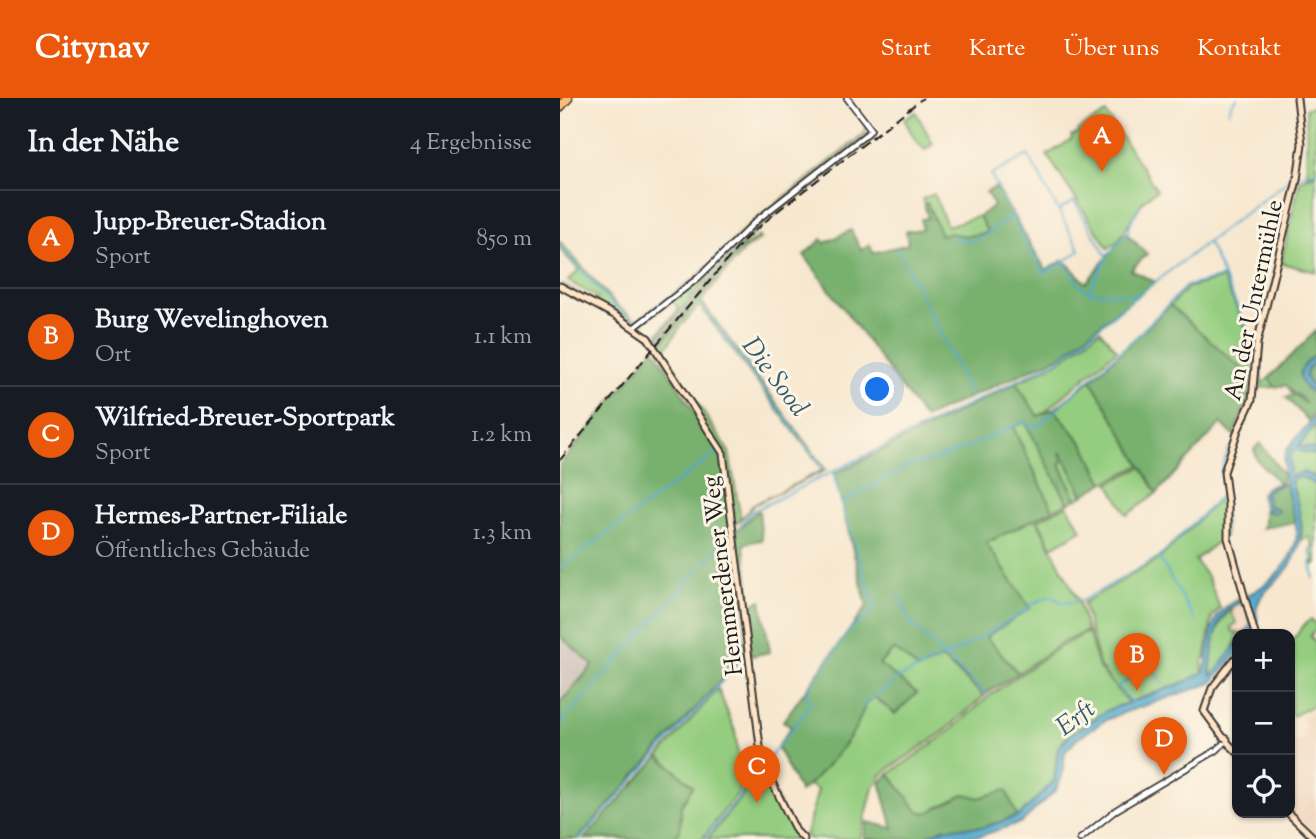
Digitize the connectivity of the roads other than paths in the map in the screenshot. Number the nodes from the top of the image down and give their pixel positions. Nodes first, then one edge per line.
1 (568, 98) edge
2 (847, 98) edge
3 (1297, 98) edge
4 (560, 107) edge
5 (560, 286) edge
6 (635, 327) junction
7 (1254, 629) edge
8 (1232, 663) edge
9 (1224, 741) junction
10 (1232, 748) edge
11 (1294, 818) edge
12 (804, 839) edge
13 (1080, 839) edge
14 (1315, 839) edge

1 - 4 highway
2 - 6 street
3 - 7 main road, An der Untermühle
5 - 6 main road, Hemmerdener Weg
6 - 12 main road, Hemmerdener Weg
8 - 9 main road
9 - 10 main road
9 - 13 street
11 - 14 main road

